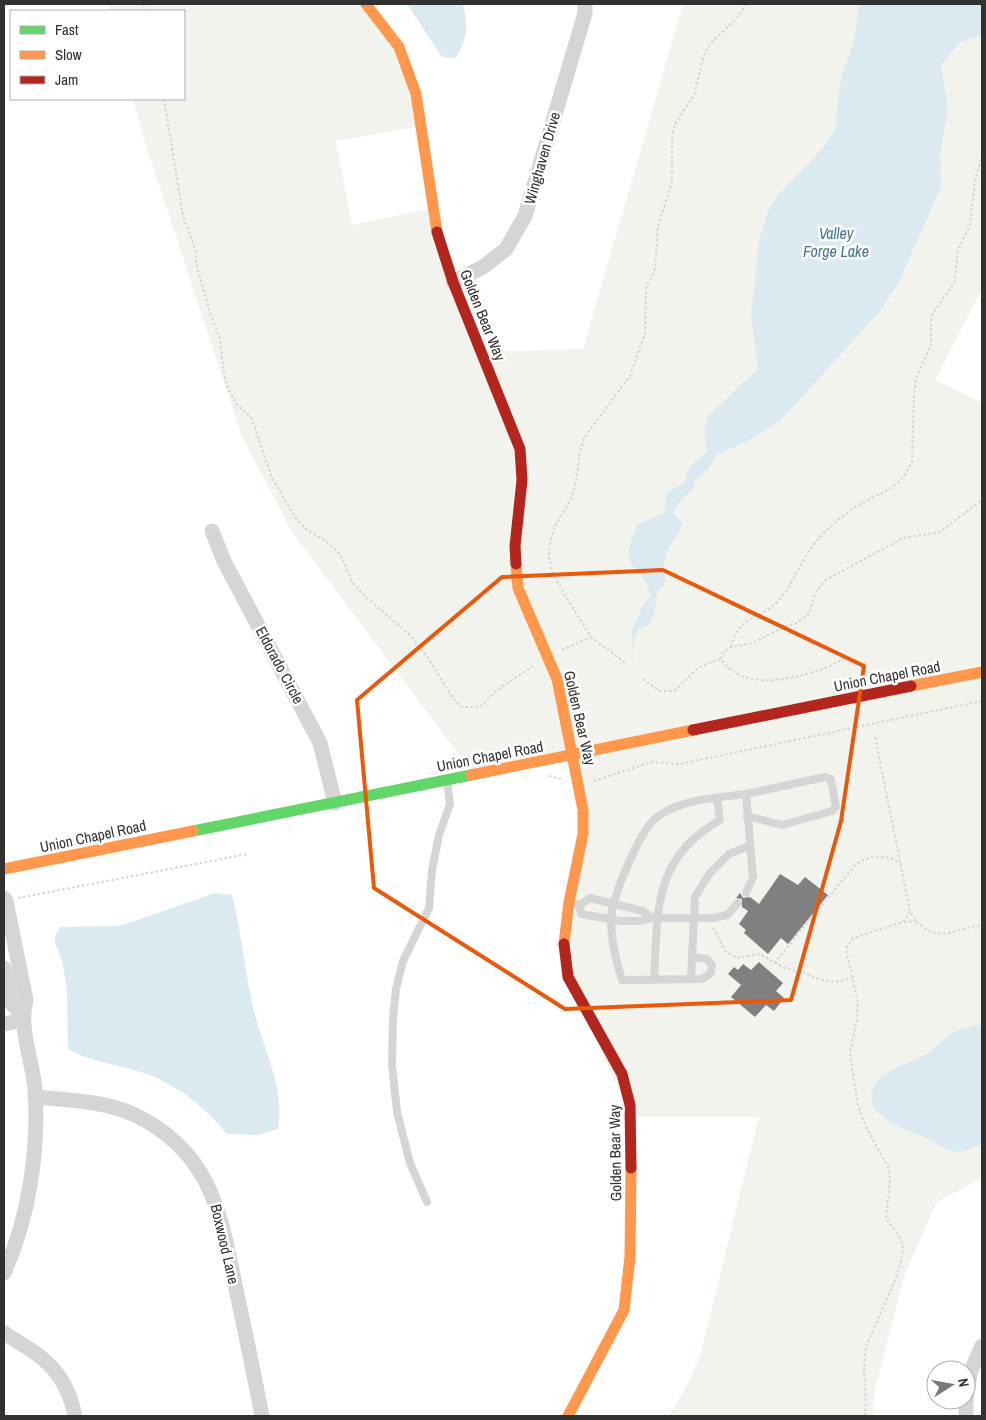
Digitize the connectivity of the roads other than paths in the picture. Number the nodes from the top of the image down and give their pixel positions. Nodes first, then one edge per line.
1 (366, 4) edge
2 (585, 4) edge
3 (453, 282) junction
4 (212, 531) dead end
5 (982, 672) edge
6 (574, 754) junction
7 (447, 780) junction
8 (746, 794) junction
9 (718, 798) junction
10 (335, 803) junction
11 (747, 816) junction
12 (749, 846) junction
13 (4, 869) edge
14 (746, 893) dead end
15 (5, 900) edge
16 (574, 903) junction
17 (738, 903) dead end
18 (613, 905) junction
19 (655, 918) junction
20 (693, 919) junction
21 (611, 920) junction
22 (692, 957) junction
23 (4, 968) edge
24 (691, 979) junction
25 (654, 980) junction
26 (23, 1017) junction
27 (4, 1024) edge
28 (35, 1097) junction
29 (426, 1202) dead end
30 (4, 1273) edge
31 (4, 1333) edge
32 (982, 1346) edge
33 (976, 1360) edge
34 (75, 1416) edge
35 (262, 1416) edge
36 (568, 1416) edge

1 - 3 street, Golden Bear Way
2 - 3 street, Winghaven Drive
3 - 6 street, Golden Bear Way
4 - 10 street, Eldorado Circle
5 - 6 street, Union Chapel Road
6 - 7 street, Union Chapel Road
6 - 16 street, Golden Bear Way
7 - 10 street, Union Chapel Road
7 - 29 lane
8 - 9 lane
8 - 11 lane
8 - 11 lane
9 - 18 lane
9 - 19 lane
10 - 13 street, Union Chapel Road
11 - 12 lane
12 - 14 lane
12 - 20 lane
15 - 26 street
16 - 18 lane
16 - 21 lane
16 - 36 street, Golden Bear Way
17 - 20 lane
18 - 19 lane
18 - 21 lane
19 - 20 lane
19 - 21 lane
19 - 25 lane
20 - 22 lane
21 - 25 lane
22 - 24 lane
22 - 24 lane
23 - 26 street
24 - 25 lane
26 - 27 street
26 - 28 street
28 - 30 street
28 - 35 street, Boxwood Lane
31 - 34 street
32 - 33 street

